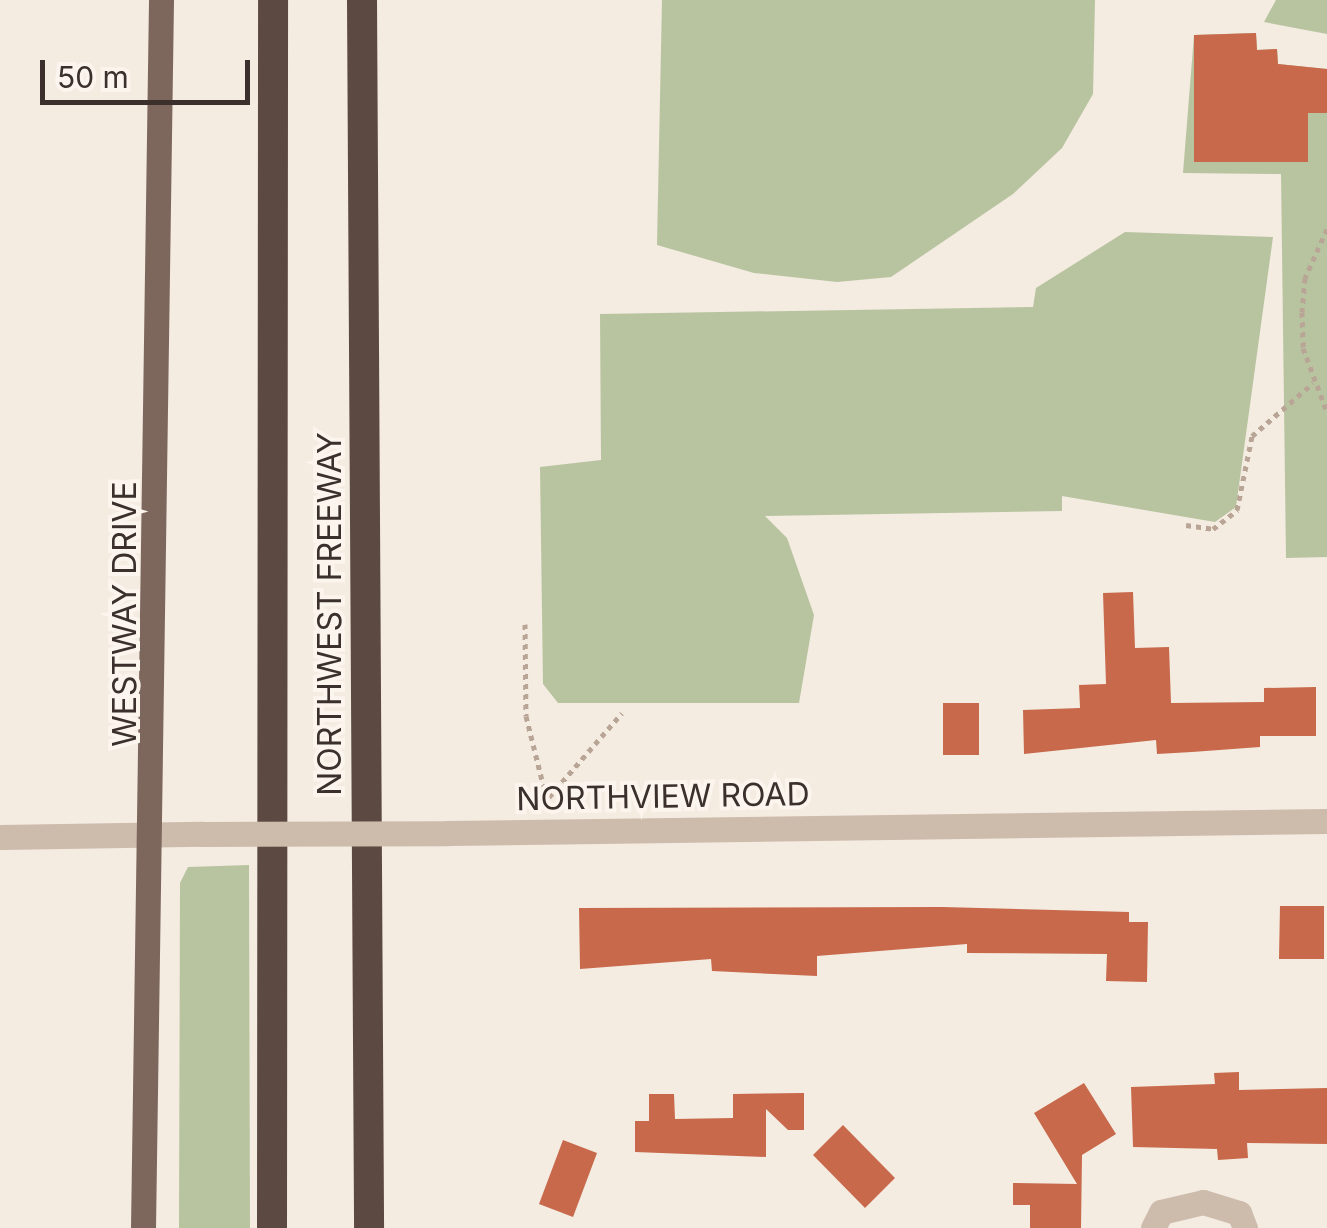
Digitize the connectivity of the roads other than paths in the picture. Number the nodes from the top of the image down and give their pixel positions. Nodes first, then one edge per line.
1 (161, 0) edge
2 (272, 0) edge
3 (362, 0) edge
4 (1327, 821) edge
5 (156, 835) junction
6 (0, 837) edge
7 (144, 1228) edge
8 (272, 1228) edge
9 (368, 1228) edge
10 (1153, 1228) edge
11 (1245, 1228) edge

1 - 5 main road, WESTWAY DRIVE
2 - 8 highway, NORTHWEST FREEWAY
3 - 9 highway, NORTHWEST FREEWAY
4 - 5 street, NORTHVIEW ROAD, bridge
5 - 6 street, NORTHVIEW ROAD
5 - 7 main road, WESTWAY DRIVE
10 - 11 street

